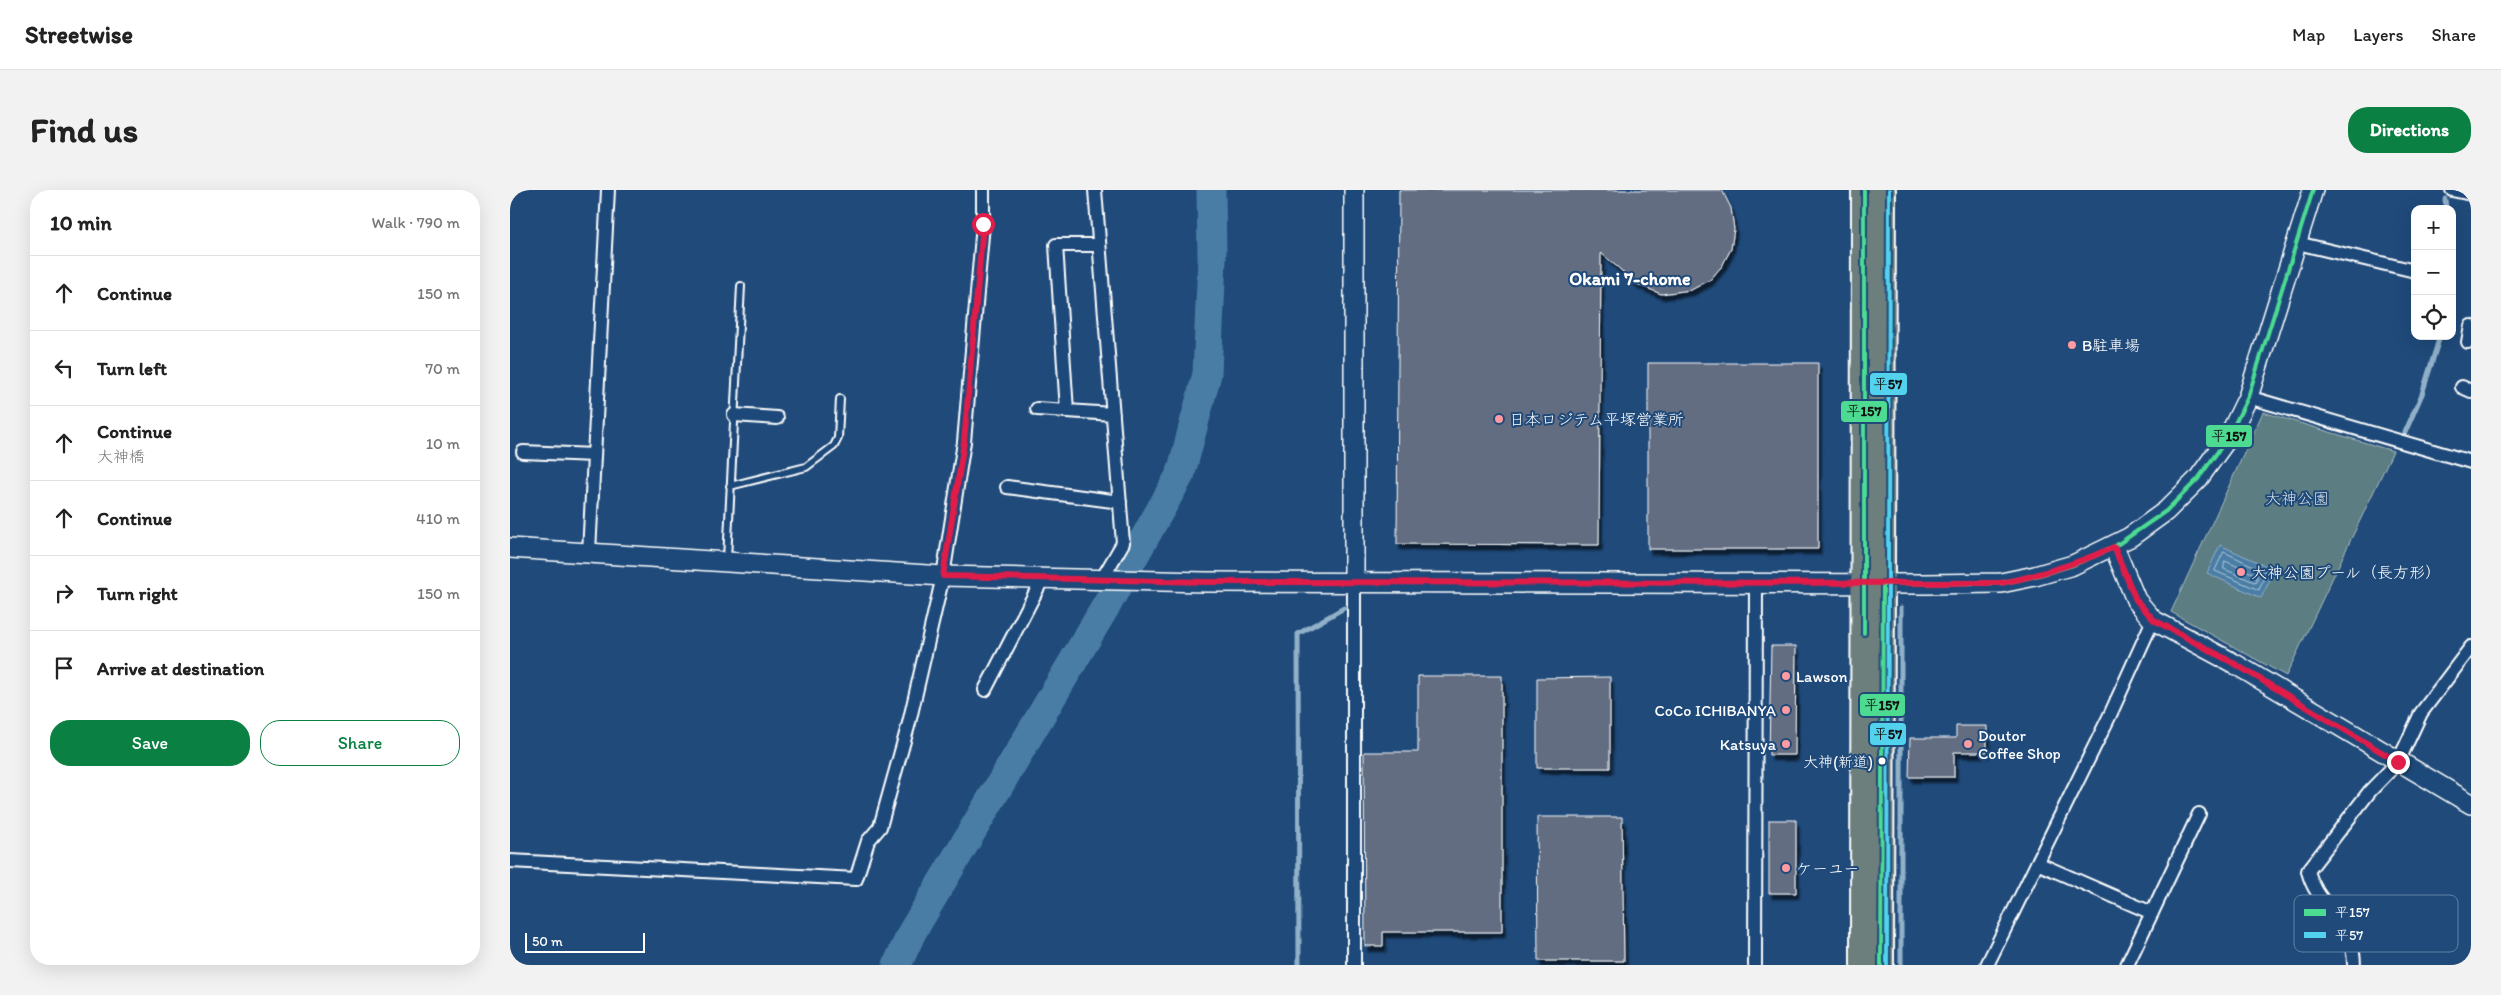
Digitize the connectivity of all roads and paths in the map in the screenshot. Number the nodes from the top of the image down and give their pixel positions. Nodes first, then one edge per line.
1 (608, 190) edge
2 (983, 190) edge
3 (1095, 190) edge
4 (1354, 190) edge
5 (1864, 190) edge
6 (1883, 190) edge
7 (2313, 190) edge
8 (2452, 190) edge
9 (2471, 194) edge
10 (2297, 243) junction
11 (1099, 245) junction
12 (2411, 271) edge
13 (741, 286) dead end
14 (2471, 326) edge
15 (2468, 342) dead end
16 (2248, 397) junction
17 (840, 399) dead end
18 (1037, 410) dead end
19 (1067, 411) junction
20 (1113, 414) junction
21 (734, 415) junction
22 (777, 418) dead end
23 (523, 452) dead end
24 (594, 455) junction
25 (2471, 462) edge
26 (730, 486) junction
27 (1007, 487) dead end
28 (1120, 502) junction
29 (2114, 547) junction
30 (510, 548) edge
31 (589, 552) junction
32 (727, 560) junction
33 (943, 576) junction
34 (1043, 578) junction
35 (1104, 579) junction
36 (1354, 582) junction
37 (1756, 582) junction
38 (1874, 583) junction
39 (2154, 620) junction
40 (2471, 647) edge
41 (985, 690) dead end
42 (2398, 762) junction
43 (2471, 804) edge
44 (2199, 814) dead end
45 (510, 861) edge
46 (2037, 863) junction
47 (2320, 895) edge
48 (2152, 913) junction
49 (2351, 952) edge
50 (1354, 965) edge
51 (1756, 965) edge
52 (1862, 965) edge
53 (1880, 965) edge
54 (1987, 965) edge
55 (2127, 965) edge
56 (2354, 965) edge

1 - 24 street
2 - 33 street
3 - 11 street
4 - 36 street
5 - 38 highway
6 - 38 highway
7 - 10 street
8 - 9 street
10 - 12 street
10 - 16 street
11 - 19 street
11 - 20 street
13 - 21 lane
14 - 15 street
16 - 25 street
16 - 29 street
17 - 26 lane
18 - 19 street
19 - 20 street
20 - 28 street
21 - 22 street
21 - 26 lane
23 - 24 street
24 - 31 street
26 - 32 lane
27 - 28 street
28 - 35 street
29 - 38 street
29 - 39 street
30 - 31 street
31 - 32 street
32 - 33 street
33 - 34 street
33 - 45 street
34 - 35 street
34 - 41 street
35 - 36 street
36 - 37 street
36 - 50 street
37 - 38 street
37 - 51 street
38 - 52 highway
38 - 53 highway
39 - 42 street
39 - 46 street
40 - 42 street
42 - 43 street
42 - 47 street
44 - 48 street
46 - 48 street
46 - 54 street
48 - 55 street
49 - 56 street

